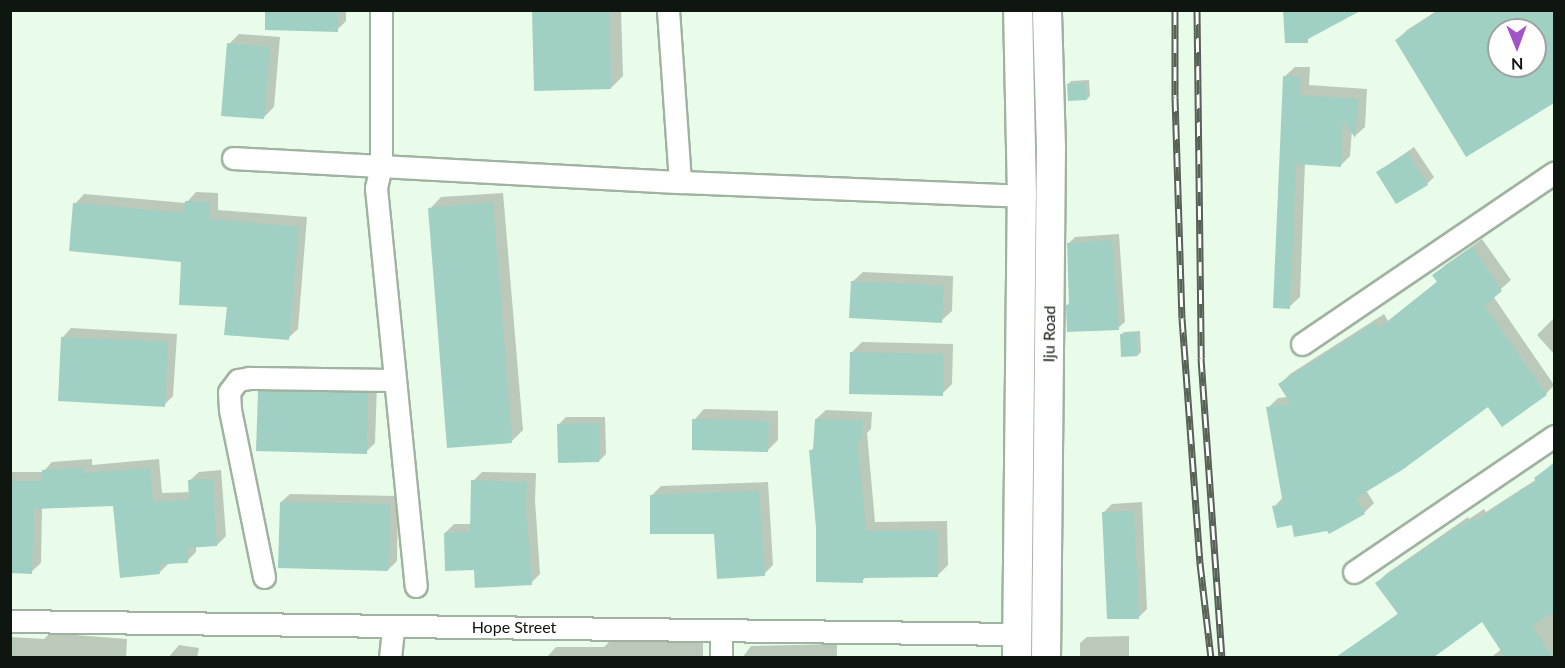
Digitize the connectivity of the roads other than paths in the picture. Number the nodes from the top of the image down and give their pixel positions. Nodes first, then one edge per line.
1 (381, 10) edge
2 (668, 10) edge
3 (1018, 10) edge
4 (1047, 10) edge
5 (233, 158) dead end
6 (381, 166) junction
7 (1554, 173) edge
8 (680, 182) junction
9 (1022, 196) junction
10 (1302, 344) dead end
11 (395, 380) junction
12 (1554, 436) edge
13 (1354, 572) dead end
14 (264, 577) dead end
15 (416, 586) dead end
16 (10, 621) edge
17 (393, 627) junction
18 (721, 630) junction
19 (1017, 646) edge
20 (390, 657) edge
21 (721, 657) edge
22 (1046, 657) edge

1 - 6 street
2 - 8 street
3 - 9 main road, Iju Road
4 - 22 main road, Iju Road
5 - 6 street
6 - 8 street
6 - 11 street
7 - 10 street
8 - 9 street
9 - 19 main road, Iju Road
11 - 14 street
11 - 15 street
12 - 13 street
16 - 17 street, Hope Street
17 - 18 street, Hope Street
17 - 20 street
18 - 19 street, Hope Street
18 - 21 street

